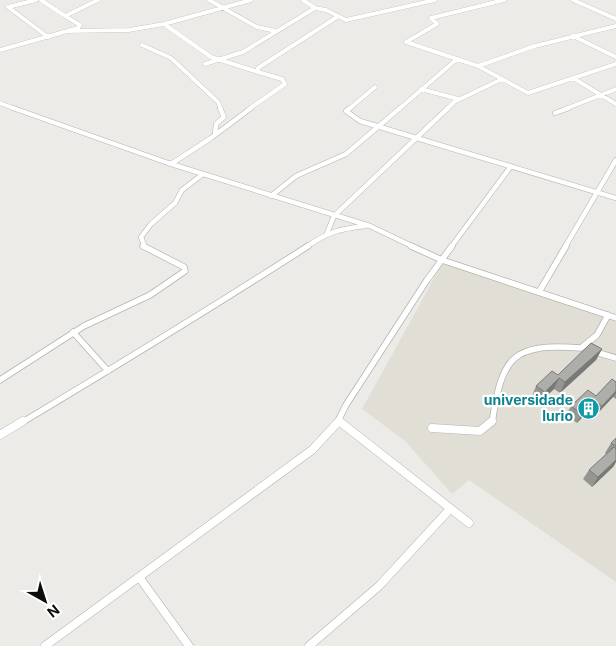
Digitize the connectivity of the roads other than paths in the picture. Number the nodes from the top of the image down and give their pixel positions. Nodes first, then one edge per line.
1 (36, 0) edge
2 (41, 0) edge
3 (98, 0) edge
4 (209, 0) edge
5 (251, 0) edge
6 (304, 0) edge
7 (315, 0) edge
8 (435, 0) edge
9 (488, 0) edge
10 (504, 0) edge
11 (573, 0) edge
12 (494, 2) junction
13 (308, 3) junction
14 (223, 8) junction
15 (315, 8) junction
16 (65, 16) junction
17 (337, 17) junction
18 (616, 19) edge
19 (73, 22) junction
20 (164, 24) junction
21 (616, 26) edge
22 (67, 31) junction
23 (276, 31) junction
24 (573, 36) junction
25 (48, 37) junction
26 (142, 45) dead end
27 (0, 50) edge
28 (616, 52) edge
29 (610, 54) junction
30 (616, 57) edge
31 (219, 59) junction
32 (457, 59) junction
33 (204, 64) dead end
34 (616, 64) edge
35 (478, 66) junction
36 (258, 72) junction
37 (573, 78) junction
38 (502, 79) junction
39 (375, 87) dead end
40 (421, 89) junction
41 (616, 89) edge
42 (602, 94) junction
43 (458, 99) junction
44 (0, 103) edge
45 (616, 104) edge
46 (555, 112) dead end
47 (378, 126) junction
48 (215, 135) junction
49 (418, 137) junction
50 (616, 160) edge
51 (172, 164) junction
52 (512, 166) junction
53 (203, 174) junction
54 (596, 192) junction
55 (271, 196) junction
56 (616, 198) edge
57 (334, 216) junction
58 (370, 226) junction
59 (327, 233) junction
60 (442, 260) junction
61 (539, 292) junction
62 (608, 315) junction
63 (616, 318) edge
64 (73, 332) junction
65 (581, 348) junction
66 (616, 358) edge
67 (108, 370) junction
68 (0, 380) edge
69 (339, 421) junction
70 (432, 428) dead end
71 (0, 435) edge
72 (450, 509) junction
73 (469, 523) dead end
74 (139, 577) junction
75 (45, 646) edge
76 (189, 646) edge
77 (309, 646) edge

1 - 25 street
2 - 16 street
3 - 16 street
4 - 14 street
5 - 14 street
6 - 13 street
7 - 13 street
8 - 17 street
9 - 12 street
10 - 12 street
11 - 18 street
12 - 32 street
13 - 15 street
14 - 20 street
14 - 23 street
15 - 17 street
15 - 23 street
16 - 19 street
17 - 36 street
19 - 22 street
19 - 22 street
20 - 22 street
20 - 31 street
21 - 24 street
22 - 25 street
23 - 31 street
24 - 29 street
24 - 35 street
25 - 27 street
26 - 48 street
28 - 29 street
29 - 30 street
31 - 33 street
31 - 36 street
32 - 35 street
32 - 40 street
34 - 37 street
35 - 38 street
36 - 48 street
37 - 38 street
37 - 42 street
38 - 43 street
39 - 47 street
40 - 43 street
40 - 47 street
41 - 42 street
42 - 45 street
42 - 46 street
43 - 49 street
44 - 51 street
47 - 49 street
47 - 55 street
48 - 51 street
49 - 52 street
49 - 57 street
50 - 54 street
51 - 53 street
52 - 54 street
52 - 60 street
53 - 55 street
53 - 64 street
54 - 56 street
54 - 61 street
55 - 57 street
57 - 58 street
57 - 59 street
58 - 59 street
58 - 60 street
59 - 67 street
60 - 61 street
60 - 69 street
61 - 62 street
62 - 63 street
62 - 65 street
64 - 67 street
64 - 68 street
65 - 66 street
65 - 70 street
67 - 71 street
69 - 72 street
69 - 74 street
72 - 73 street
72 - 77 street
74 - 75 street
74 - 76 street

